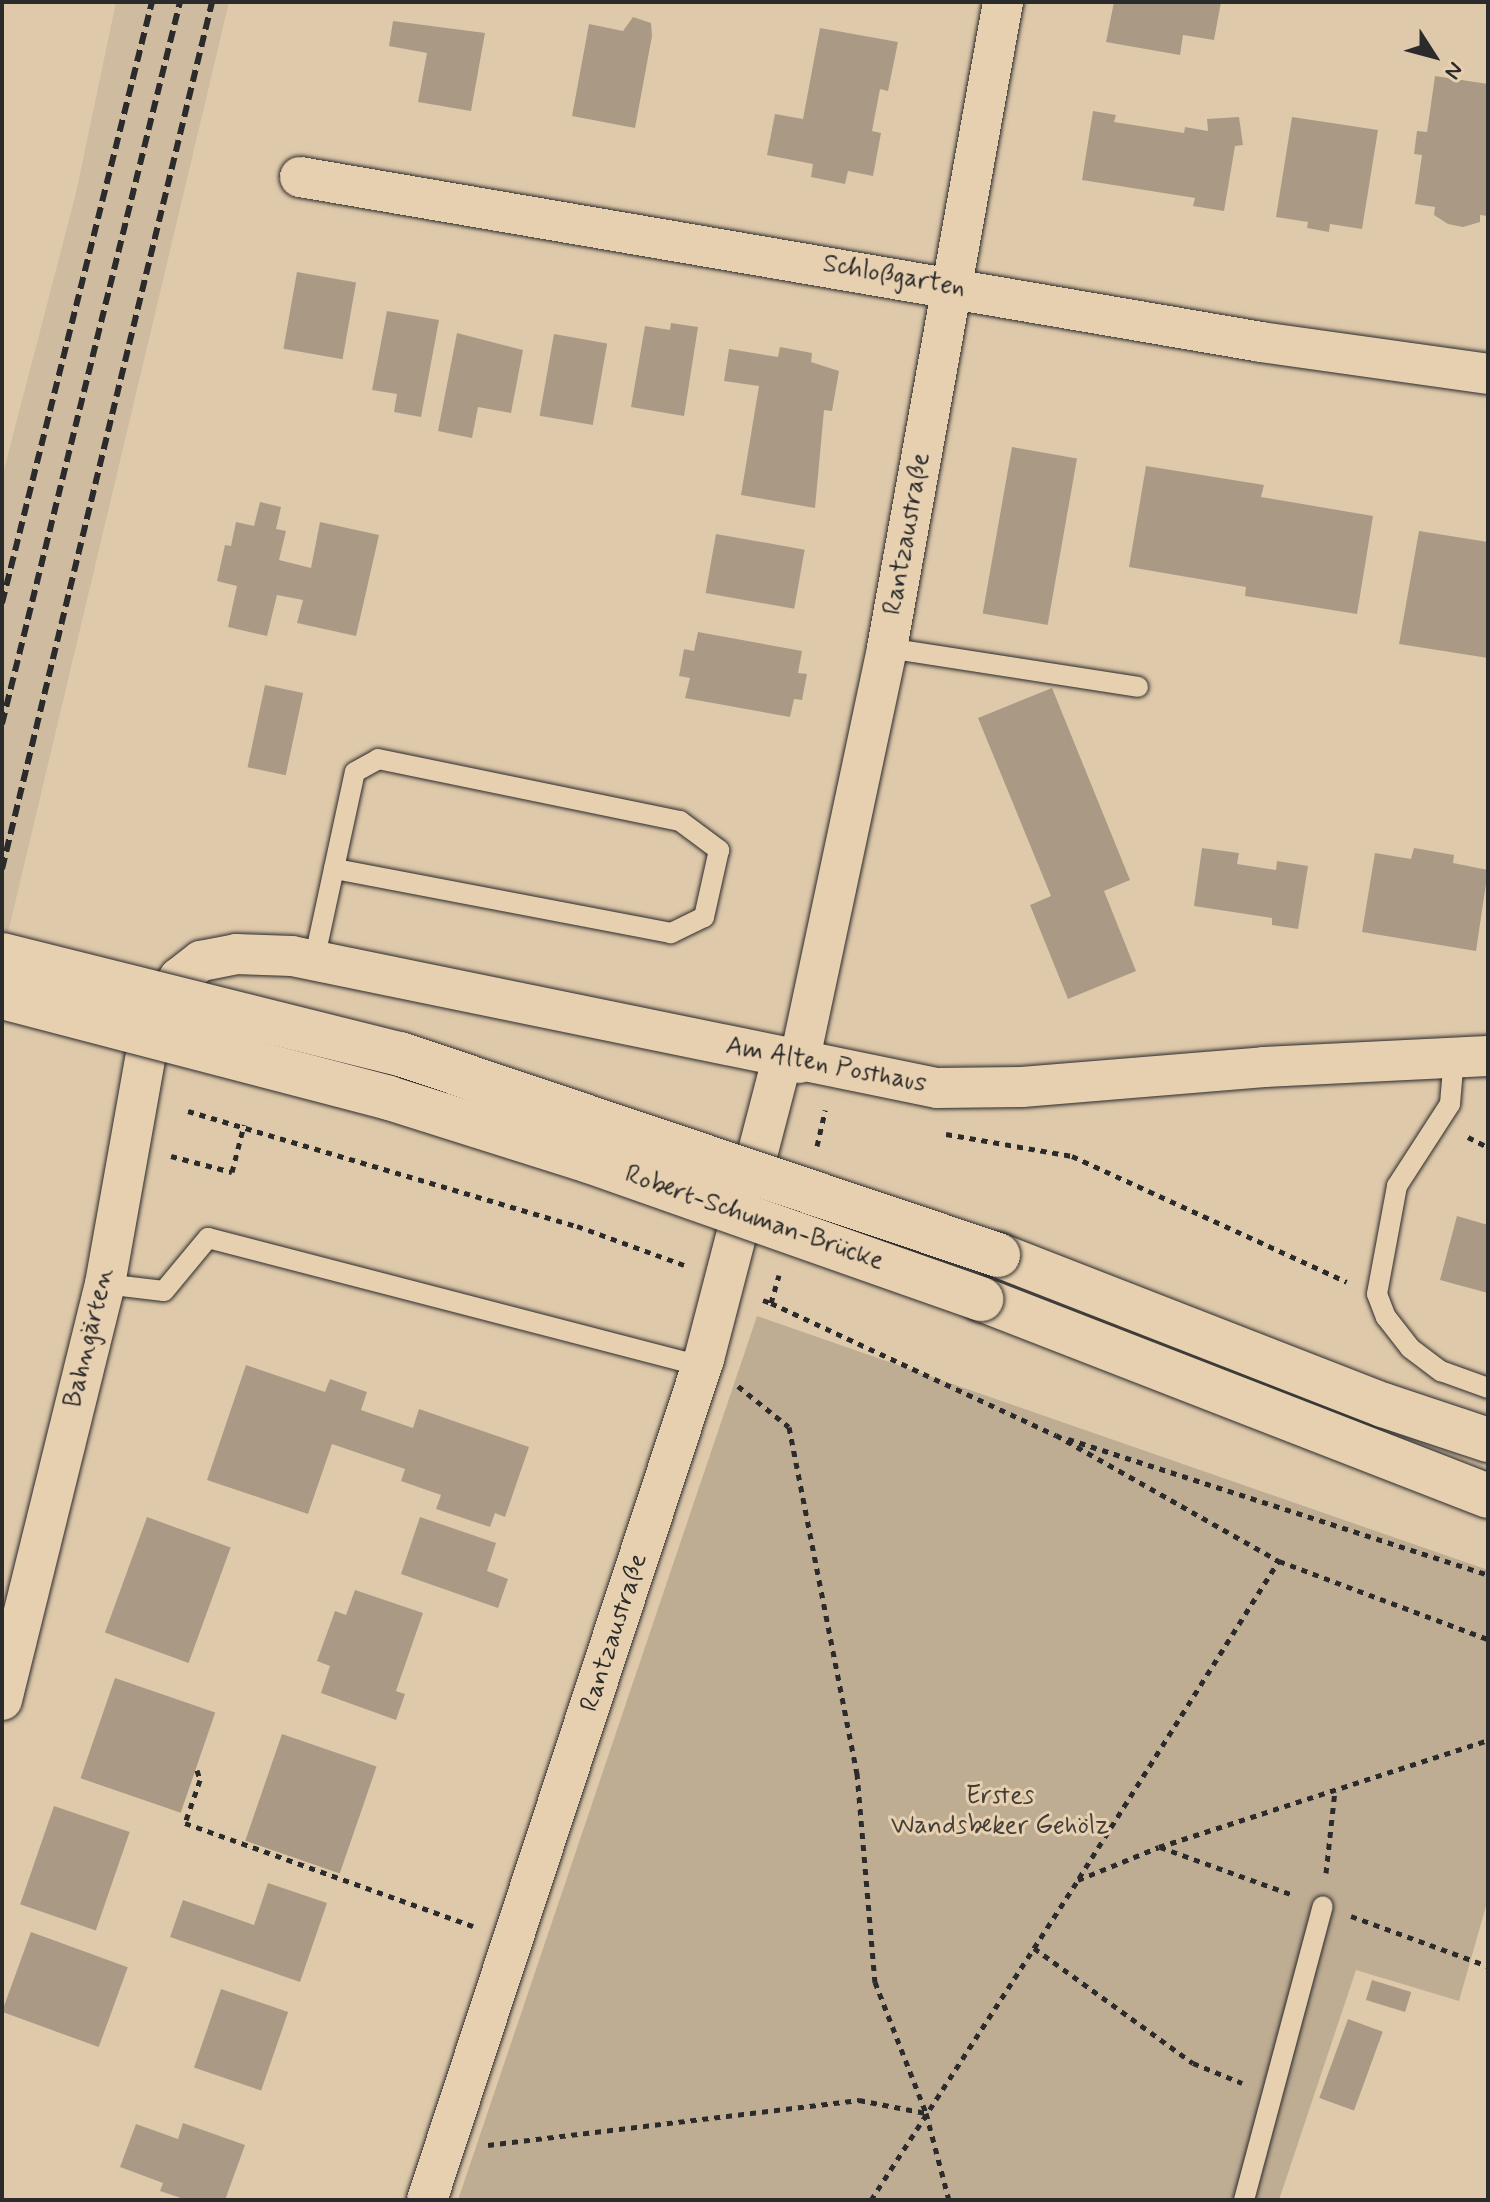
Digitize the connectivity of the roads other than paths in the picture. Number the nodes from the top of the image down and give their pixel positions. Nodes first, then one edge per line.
1 (1003, 2) edge
2 (300, 177) dead end
3 (952, 287) junction
4 (1488, 374) edge
5 (887, 648) junction
6 (1138, 687) dead end
7 (334, 869) junction
8 (2, 955) edge
9 (314, 961) junction
10 (179, 978) joint
11 (2, 997) edge
12 (1471, 1057) edge
13 (791, 1061) junction
14 (105, 1284) junction
15 (703, 1362) junction
16 (1488, 1388) edge
17 (1488, 1440) edge
18 (1488, 1496) edge
19 (2, 1700) edge
20 (1323, 1906) road end
21 (427, 2200) edge
22 (1244, 2200) edge

1 - 3 street, Rantzaustraße
2 - 3 street, Schloßgarten
3 - 4 street, Schloßgarten
3 - 5 street, Rantzaustraße
5 - 6 lane
5 - 13 street, Rantzaustraße
7 - 7 lane
7 - 9 lane
8 - 17 main road, Robert-Schuman-Brücke, bridge
9 - 10 street, Am Alten Posthaus
9 - 13 street, Am Alten Posthaus
10 - 14 street, Bahngärten
11 - 18 main road, Robert-Schuman-Brücke, bridge
12 - 13 street, Am Alten Posthaus
12 - 16 lane
13 - 15 street, Rantzaustraße
14 - 15 lane
14 - 19 street, Bahngärten
15 - 21 street, Rantzaustraße
20 - 22 lane

